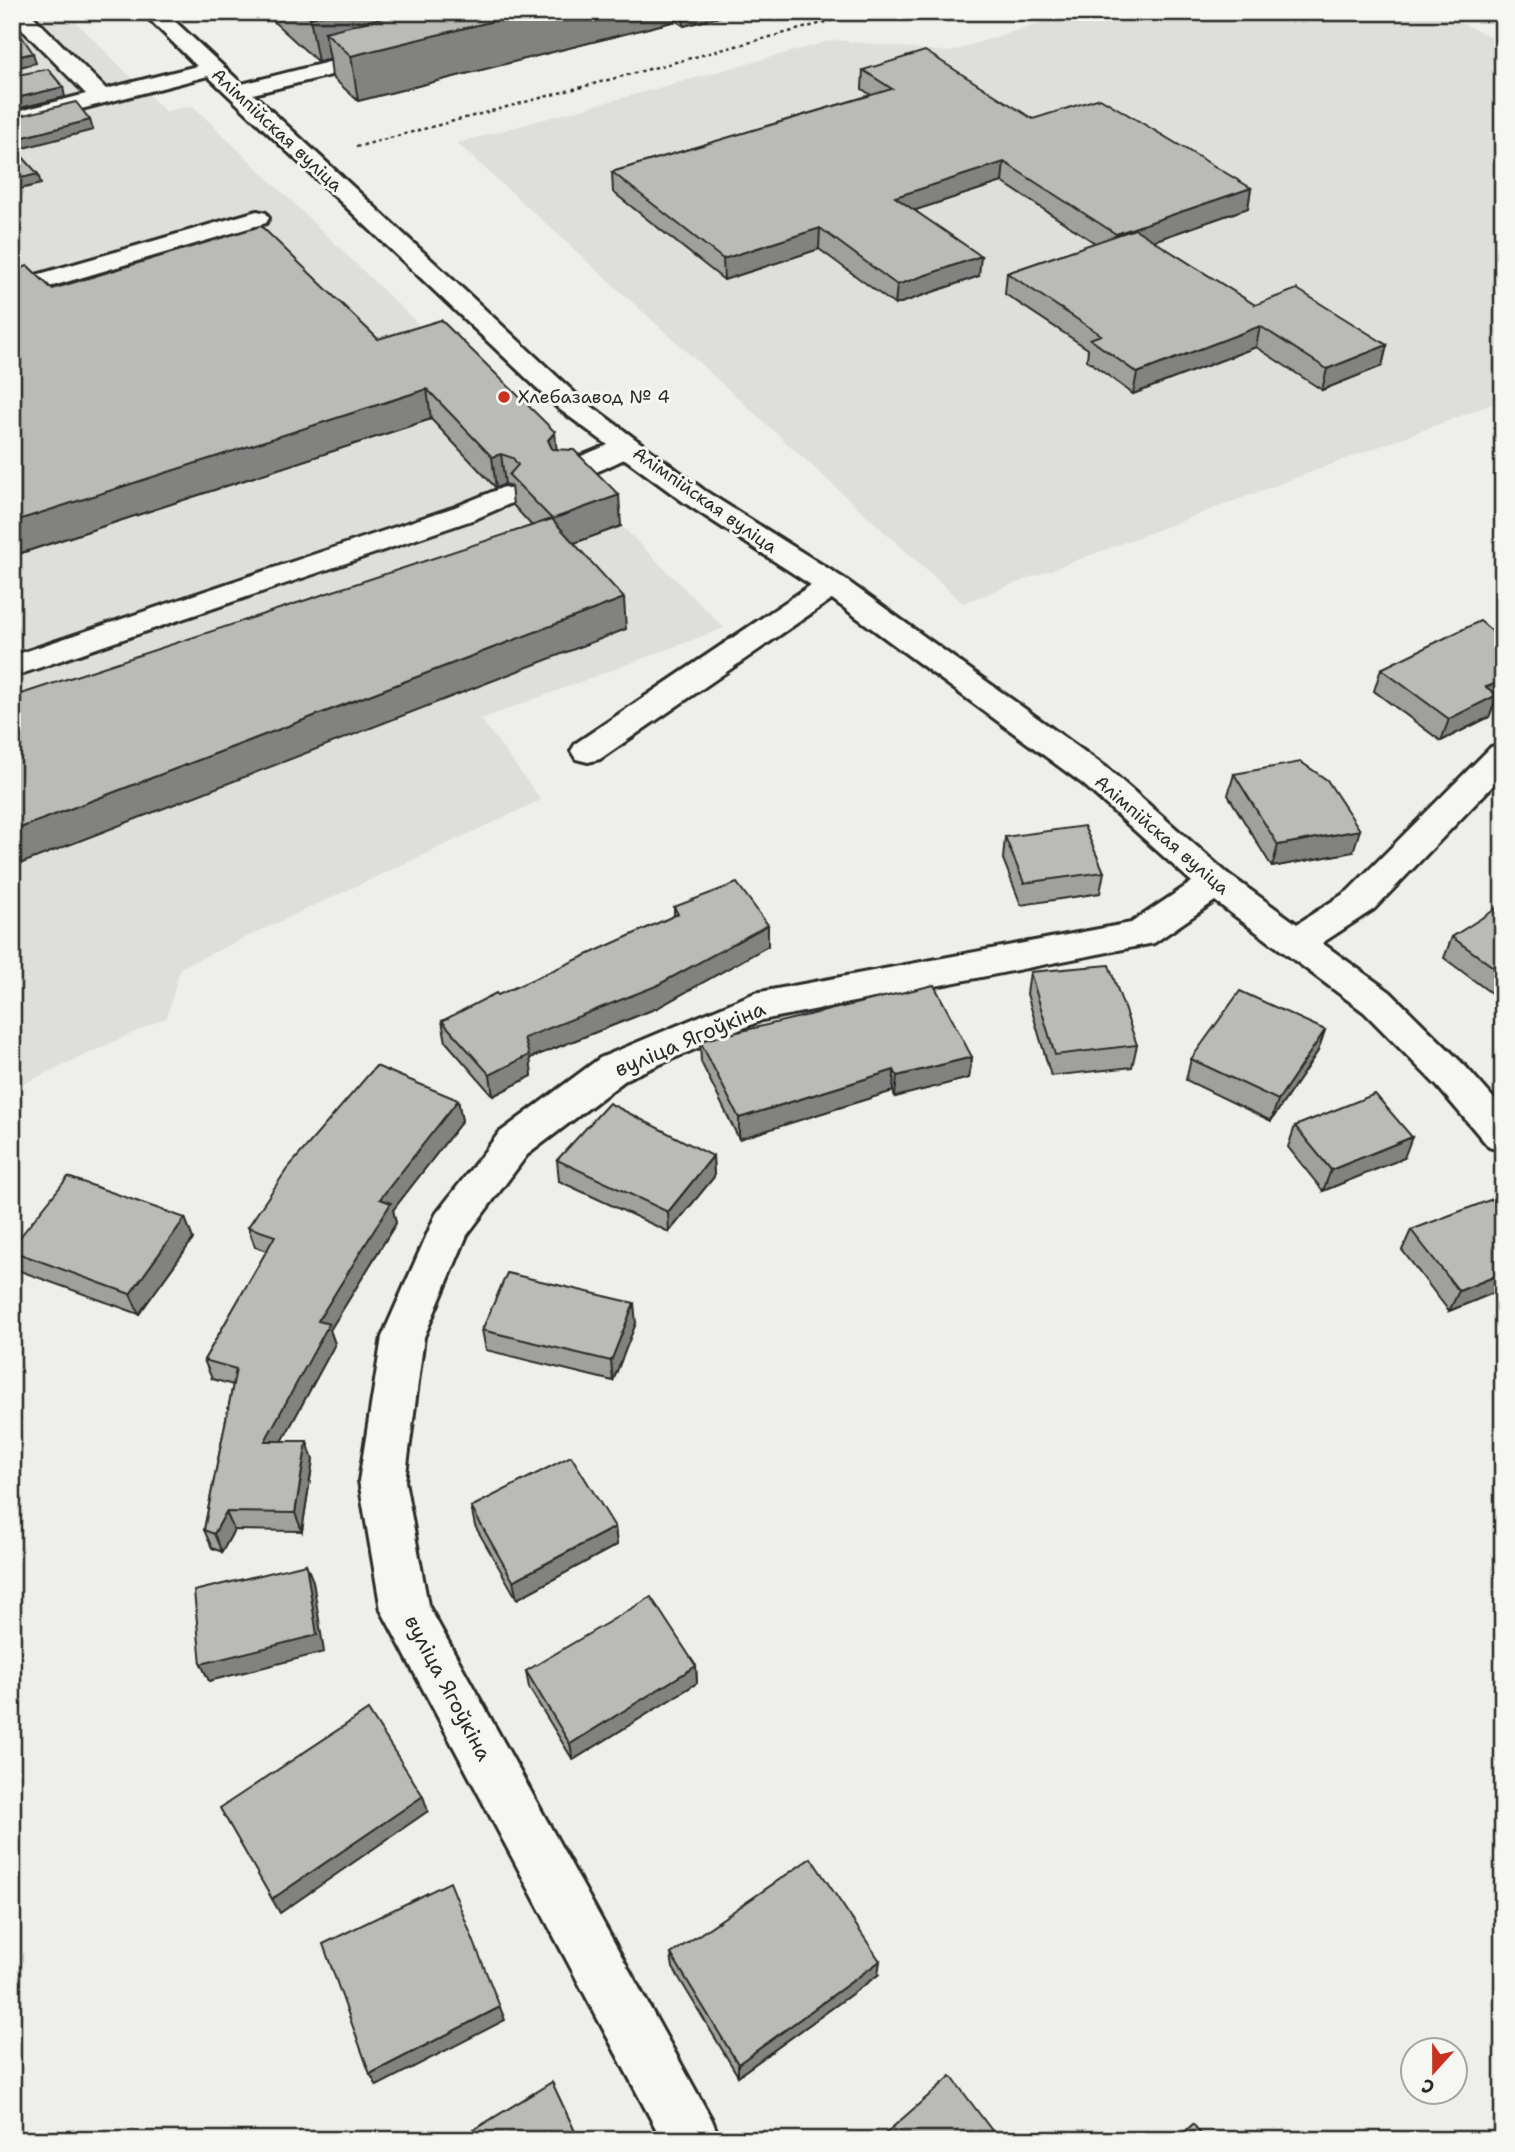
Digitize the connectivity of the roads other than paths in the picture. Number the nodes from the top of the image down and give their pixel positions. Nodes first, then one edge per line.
1 (17, 12) edge
2 (152, 12) edge
3 (35, 30) junction
4 (12, 36) edge
5 (400, 51) edge
6 (69, 65) junction
7 (211, 69) junction
8 (47, 71) edge
9 (236, 92) junction
10 (102, 98) junction
11 (12, 120) edge
12 (257, 218) dead end
13 (12, 290) edge
14 (629, 447) junction
15 (567, 472) edge
16 (504, 496) dead end
17 (832, 585) junction
18 (12, 667) edge
19 (588, 751) dead end
20 (1503, 755) edge
21 (1216, 883) junction
22 (1295, 943) junction
23 (1503, 1136) edge
24 (692, 2140) edge

1 - 3 street
2 - 7 street, Алімпійская вуліца
3 - 4 street
3 - 6 street
5 - 9 street
6 - 8 street
6 - 10 street
7 - 9 street, Алімпійская вуліца
7 - 10 street
9 - 14 street, Алімпійская вуліца
10 - 11 street
12 - 13 street
14 - 15 street
14 - 17 street, Алімпійская вуліца
16 - 18 street
17 - 19 street
17 - 21 street, Алімпійская вуліца
20 - 22 street
21 - 22 street, Алімпійская вуліца
21 - 24 street, вуліца Ягоўкіна
22 - 23 street

